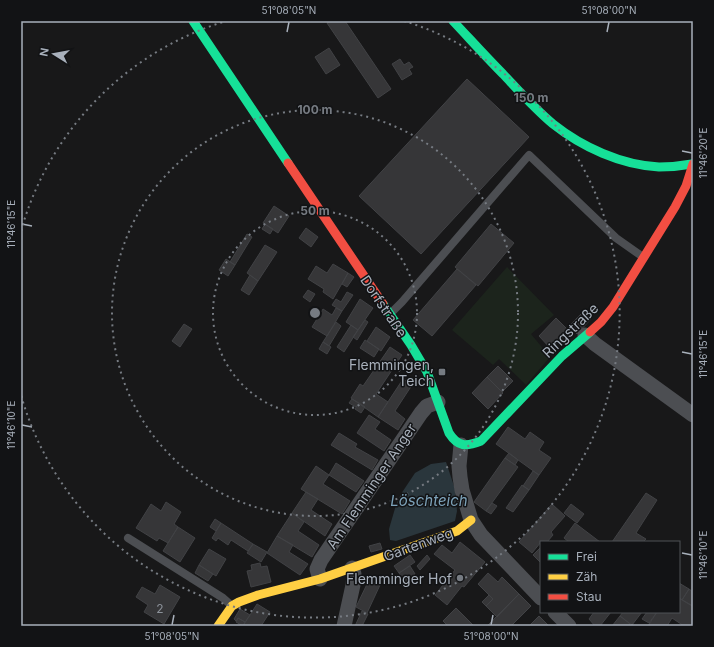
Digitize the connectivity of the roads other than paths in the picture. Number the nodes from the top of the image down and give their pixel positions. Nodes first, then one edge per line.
1 (193, 21) edge
2 (453, 21) edge
3 (693, 164) edge
4 (644, 257) junction
5 (389, 314) junction
6 (586, 335) junction
7 (438, 402) junction
8 (693, 415) edge
9 (460, 445) junction
10 (471, 520) junction
11 (128, 538) dead end
12 (352, 568) junction
13 (320, 579) junction
14 (540, 597) edge
15 (232, 606) junction
16 (556, 613) edge
17 (218, 626) edge
18 (344, 626) edge
19 (569, 626) edge

1 - 5 street, Dorfstraße
2 - 3 street, Ringstraße
3 - 4 street, Ringstraße
4 - 5 lane
4 - 6 street, Ringstraße
5 - 7 street, Dorfstraße
6 - 8 street
6 - 9 street, Ringstraße
7 - 9 street, Dorfstraße
7 - 13 street, Am Flemminger Anger
9 - 10 street
10 - 12 street, Gartenweg
10 - 14 street
11 - 15 lane
12 - 13 street, Am Flemminger Anger
12 - 18 street
13 - 15 street, Am Flemminger Anger
15 - 17 street
16 - 19 street

